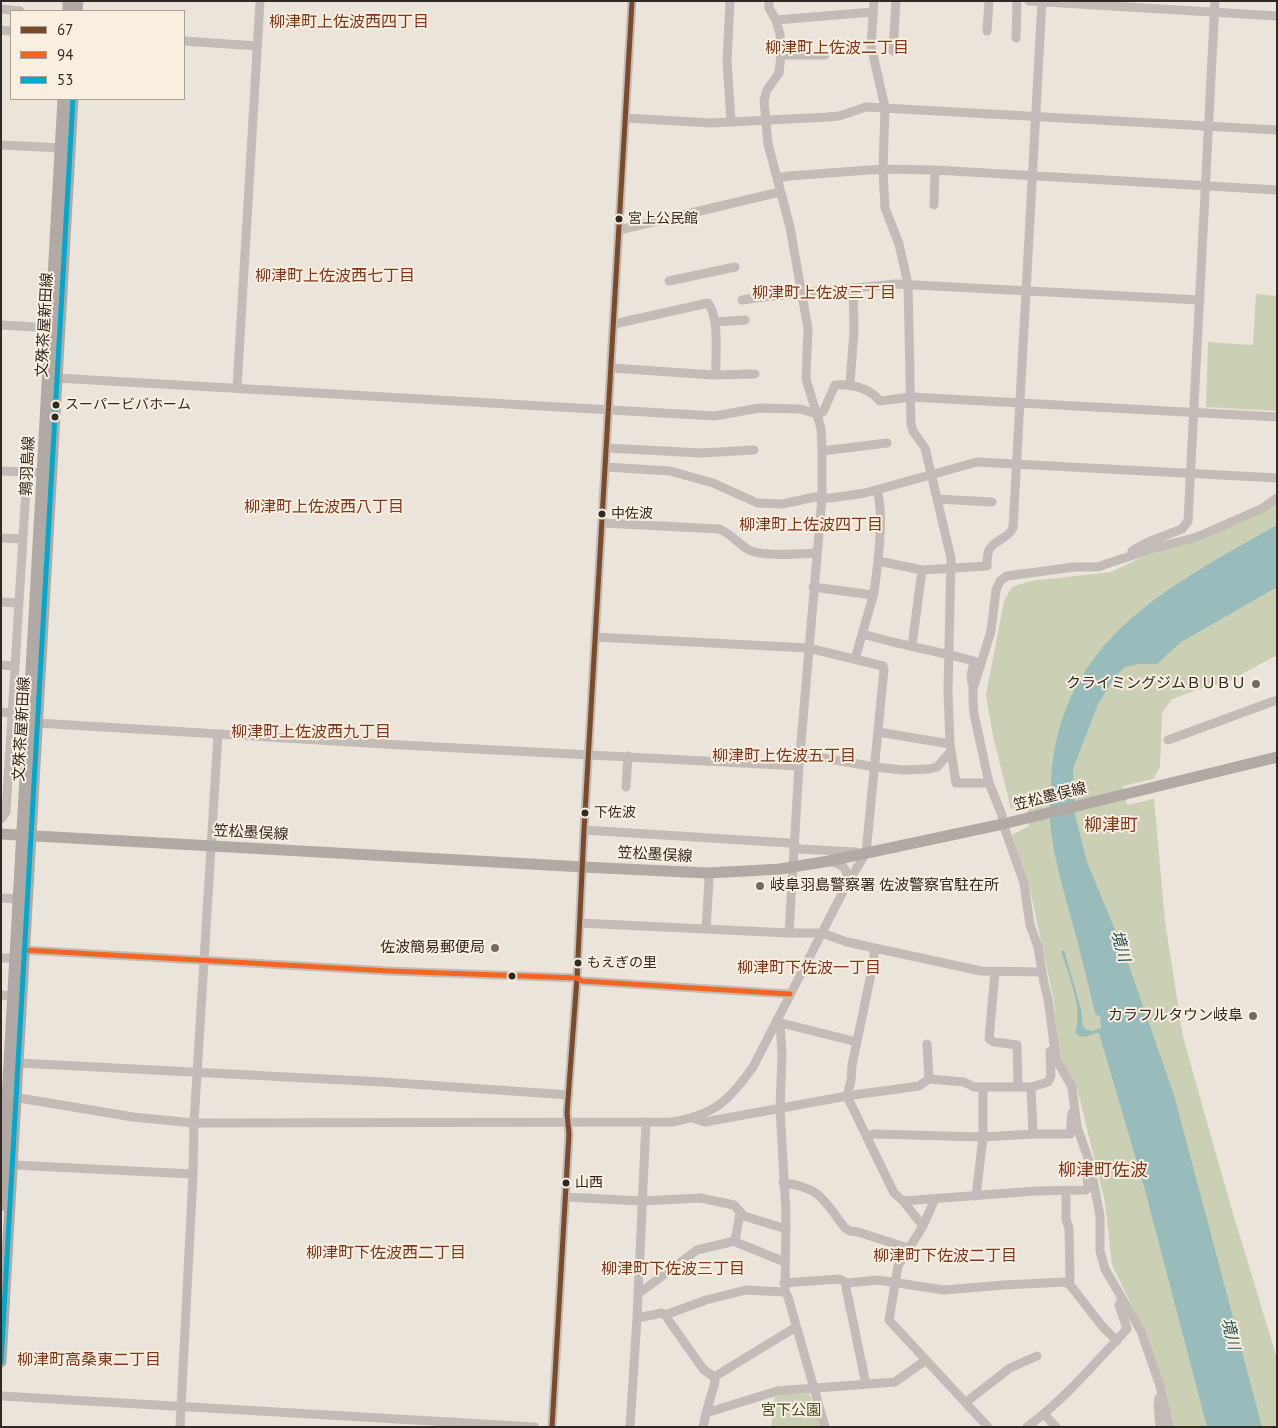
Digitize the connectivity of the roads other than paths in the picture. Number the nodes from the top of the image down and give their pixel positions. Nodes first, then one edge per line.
1 (260, 1) edge
2 (632, 1) edge
3 (730, 1) edge
4 (768, 1) edge
5 (874, 1) edge
6 (896, 1) edge
7 (989, 1) edge
8 (1017, 1) edge
9 (1029, 1) edge
10 (1215, 1) edge
11 (1042, 2) edge
12 (874, 12) junction
13 (1214, 12) junction
14 (1277, 16) edge
15 (776, 20) junction
16 (987, 31) dead end
17 (1016, 38) dead end
18 (185, 42) edge
19 (258, 46) junction
20 (893, 50) dead end
21 (781, 55) junction
22 (825, 55) dead end
23 (63, 100) edge
24 (72, 100) edge
25 (885, 107) junction
26 (1036, 116) junction
27 (626, 118) junction
28 (765, 120) junction
29 (732, 121) junction
30 (1209, 126) junction
31 (1277, 130) edge
32 (1, 145) edge
33 (61, 148) junction
34 (882, 169) junction
35 (934, 170) junction
36 (1032, 176) junction
37 (777, 178) junction
38 (1206, 186) junction
39 (1277, 190) edge
40 (780, 192) junction
41 (934, 206) dead end
42 (619, 230) junction
43 (735, 267) dead end
44 (669, 281) dead end
45 (908, 284) junction
46 (853, 288) junction
47 (1026, 291) junction
48 (801, 293) junction
49 (742, 300) dead end
50 (1200, 300) junction
51 (745, 320) dead end
52 (715, 322) junction
53 (614, 324) junction
54 (1, 325) edge
55 (50, 328) junction
56 (612, 368) junction
57 (716, 374) junction
58 (755, 374) dead end
59 (57, 378) junction
60 (850, 384) junction
61 (237, 388) junction
62 (911, 397) junction
63 (1020, 404) junction
64 (609, 410) junction
65 (1193, 413) junction
66 (818, 414) junction
67 (1277, 417) edge
68 (887, 443) dead end
69 (607, 448) junction
70 (754, 450) dead end
71 (822, 451) junction
72 (1016, 463) junction
73 (606, 467) junction
74 (1, 471) edge
75 (47, 473) junction
76 (931, 473) junction
77 (1190, 473) junction
78 (1277, 478) edge
79 (26, 489) dead end
80 (877, 490) junction
81 (822, 498) junction
82 (1277, 498) edge
83 (937, 499) junction
84 (992, 502) dead end
85 (602, 523) junction
86 (1, 538) edge
87 (23, 539) junction
88 (817, 553) junction
89 (1127, 556) junction
90 (878, 562) junction
91 (952, 567) junction
92 (922, 570) junction
93 (813, 587) junction
94 (873, 594) junction
95 (1, 602) edge
96 (19, 603) junction
97 (863, 634) junction
98 (595, 637) junction
99 (912, 646) junction
100 (808, 648) junction
101 (949, 654) junction
102 (855, 658) junction
103 (1, 665) edge
104 (15, 666) junction
105 (973, 690) junction
106 (1277, 700) edge
107 (1, 712) edge
108 (13, 713) junction
109 (37, 723) junction
110 (878, 732) junction
111 (218, 734) junction
112 (1168, 740) dead end
113 (951, 748) junction
114 (589, 754) junction
115 (800, 754) junction
116 (628, 756) junction
117 (1277, 757) edge
118 (5, 766) edge
119 (799, 766) junction
120 (875, 767) junction
121 (989, 783) junction
122 (626, 787) dead end
123 (1, 820) edge
124 (1009, 822) junction
125 (584, 830) junction
126 (1, 834) edge
127 (26, 836) junction
128 (212, 846) junction
129 (795, 846) junction
130 (866, 853) junction
131 (829, 861) junction
132 (583, 867) junction
133 (793, 867) junction
134 (707, 873) junction
135 (847, 884) junction
136 (1, 898) edge
137 (18, 899) junction
138 (580, 923) junction
139 (706, 929) junction
140 (822, 933) junction
141 (789, 934) junction
142 (874, 949) junction
143 (24, 950) junction
144 (1, 958) edge
145 (12, 958) dead end
146 (205, 960) junction
147 (995, 972) junction
148 (1042, 972) junction
149 (577, 978) junction
150 (790, 994) junction
151 (7, 995) edge
152 (778, 1022) junction
153 (857, 1042) junction
154 (1054, 1042) junction
155 (927, 1044) dead end
156 (19, 1063) junction
157 (198, 1072) junction
158 (929, 1079) junction
159 (983, 1087) junction
160 (1018, 1087) junction
161 (1031, 1087) junction
162 (569, 1095) junction
163 (9, 1096) edge
164 (847, 1096) junction
165 (1076, 1106) junction
166 (780, 1109) junction
167 (692, 1118) junction
168 (568, 1122) junction
169 (646, 1122) junction
170 (194, 1123) junction
171 (1033, 1134) junction
172 (867, 1136) junction
173 (983, 1137) junction
174 (1089, 1161) junction
175 (13, 1165) junction
176 (193, 1174) junction
177 (783, 1183) junction
178 (1066, 1192) junction
179 (565, 1196) junction
180 (976, 1196) junction
181 (935, 1199) junction
182 (642, 1201) junction
183 (903, 1202) junction
184 (1, 1206) edge
185 (740, 1212) junction
186 (923, 1226) junction
187 (786, 1229) junction
188 (733, 1241) junction
189 (908, 1248) junction
190 (785, 1262) junction
191 (3, 1281) edge
192 (895, 1282) junction
193 (847, 1283) junction
194 (1069, 1284) junction
195 (784, 1288) junction
196 (638, 1294) junction
197 (1122, 1300) junction
198 (665, 1316) junction
199 (637, 1318) junction
200 (796, 1327) junction
201 (1117, 1341) junction
202 (1037, 1356) dead end
203 (926, 1360) junction
204 (1, 1362) edge
205 (714, 1377) junction
206 (866, 1384) junction
207 (813, 1389) junction
208 (1162, 1395) junction
209 (1, 1396) edge
210 (966, 1402) junction
211 (181, 1406) junction
212 (706, 1413) junction
213 (1044, 1414) junction
214 (180, 1427) edge
215 (535, 1427) edge
216 (552, 1427) edge
217 (630, 1427) edge
218 (703, 1427) edge
219 (825, 1427) edge
220 (988, 1427) edge
221 (1027, 1427) edge
222 (1056, 1427) edge
223 (1160, 1427) edge
224 (1169, 1427) edge

1 - 19 street
2 - 27 street
3 - 29 street
4 - 15 street
5 - 12 street
6 - 20 street
7 - 16 street
8 - 17 street
9 - 11 street
10 - 13 street
11 - 13 street
11 - 26 street
12 - 15 street
12 - 25 street
13 - 14 street
13 - 30 street
15 - 21 street
18 - 19 street
19 - 61 street
21 - 22 street
21 - 28 street
23 - 33 main road, 鶉羽島線
24 - 59 main road, 文殊茶屋新田線
25 - 26 street
25 - 28 street
25 - 34 street
26 - 30 street
26 - 36 street
27 - 29 street
27 - 42 street
28 - 29 street
28 - 37 street
30 - 31 street
30 - 38 street
32 - 33 street
33 - 55 main road, 鶉羽島線
34 - 35 street
34 - 37 street
34 - 45 street
35 - 36 street
35 - 41 street
36 - 38 street
36 - 47 street
37 - 40 street
38 - 39 street
38 - 50 street
40 - 42 street
40 - 48 street
42 - 53 street
43 - 44 street
45 - 46 street
45 - 47 street
45 - 62 street
46 - 48 street
46 - 60 street
47 - 50 street
47 - 63 street
48 - 49 street
48 - 66 street
50 - 65 street
51 - 52 street
52 - 53 street
52 - 57 street
53 - 56 street
54 - 55 street
55 - 75 main road, 鶉羽島線
56 - 57 street
56 - 64 street
57 - 58 street
59 - 61 street
59 - 75 main road, 文殊茶屋新田線
60 - 62 street
60 - 66 street
61 - 64 street
62 - 63 street
62 - 76 street
63 - 65 street
63 - 72 street
64 - 66 street
64 - 69 street
65 - 67 street
65 - 77 street
66 - 71 street
68 - 71 street
69 - 70 street
69 - 73 street
71 - 81 street
72 - 76 street
72 - 77 street
72 - 91 street
73 - 81 street
73 - 85 street
74 - 75 street
75 - 109 main road, 文殊茶屋新田線
75 - 127 main road, 鶉羽島線
76 - 80 street
76 - 83 street
77 - 78 street
77 - 89 street
79 - 87 street
80 - 81 street
80 - 90 street
81 - 88 street
82 - 89 street
83 - 84 street
83 - 91 street
85 - 88 street
85 - 98 street
86 - 87 street
87 - 96 street
88 - 93 street
89 - 105 street
90 - 92 street
90 - 94 street
91 - 92 street
91 - 101 street
92 - 99 street
93 - 94 street
93 - 100 street
94 - 97 street
95 - 96 street
96 - 104 street
97 - 99 street
97 - 102 street
98 - 100 street
98 - 114 street
99 - 101 street
100 - 102 street
100 - 115 street
101 - 105 street
101 - 113 street
102 - 110 street
103 - 104 street
104 - 108 street
105 - 121 street
106 - 112 street
107 - 108 street
108 - 118 street
109 - 111 street
109 - 127 main road, 文殊茶屋新田線
110 - 113 street
110 - 120 street
111 - 114 street
111 - 128 street
113 - 120 street
113 - 121 street
114 - 116 street
114 - 125 street
115 - 119 street
115 - 120 street
116 - 119 street
116 - 122 street
117 - 124 main road, 笠松墨俣線
118 - 123 street
119 - 129 street
120 - 130 street
121 - 124 street
124 - 130 main road, 笠松墨俣線
124 - 148 street
125 - 129 street
125 - 132 street
126 - 127 main road, 笠松墨俣線
127 - 128 main road, 笠松墨俣線
127 - 137 main road
127 - 143 main road, 文殊茶屋新田線
128 - 132 main road, 笠松墨俣線
128 - 146 street
129 - 130 street
129 - 133 street
130 - 131 main road, 笠松墨俣線
130 - 135 street
131 - 133 main road, 笠松墨俣線
131 - 135 street
132 - 134 main road, 笠松墨俣線
132 - 138 street
133 - 134 main road, 笠松墨俣線
133 - 141 street
134 - 139 street
135 - 140 street
136 - 137 street
137 - 151 main road
138 - 139 street
138 - 149 street
139 - 141 street
140 - 141 street
140 - 142 street
140 - 150 street
142 - 147 street
142 - 153 street
143 - 146 street
143 - 156 main road, 文殊茶屋新田線
144 - 145 street
146 - 149 street
146 - 157 street
147 - 148 street
147 - 160 street
148 - 154 street
149 - 150 street
149 - 162 street
150 - 152 street
151 - 163 main road
152 - 153 street
152 - 166 street
152 - 167 street
153 - 164 street
154 - 161 street
154 - 165 street
155 - 158 street
156 - 157 street
156 - 163 main road, 文殊茶屋新田線
157 - 162 street
157 - 170 street
158 - 159 street
158 - 164 street
159 - 160 street
159 - 173 street
160 - 161 street
161 - 171 street
162 - 168 street
163 - 170 street
163 - 175 main road, 文殊茶屋新田線
163 - 184 main road
164 - 166 street
164 - 172 street
165 - 171 street
165 - 174 street
166 - 167 street
166 - 177 street
167 - 169 street
168 - 169 street
168 - 170 street
168 - 179 street
169 - 182 street
170 - 176 street
171 - 173 street
172 - 173 street
172 - 183 street
173 - 180 street
174 - 178 street
174 - 197 street
175 - 176 street
175 - 191 main road, 文殊茶屋新田線
176 - 211 street
177 - 187 street
177 - 189 street
178 - 180 street
178 - 194 street
179 - 182 street
179 - 216 street
180 - 181 street
181 - 183 street
181 - 186 street
182 - 185 street
182 - 196 street
183 - 186 street
185 - 187 street
185 - 188 street
186 - 189 street
187 - 190 street
188 - 190 street
188 - 196 street
189 - 192 street
190 - 195 street
191 - 204 main road, 文殊茶屋新田線
192 - 193 street
192 - 194 street
192 - 203 street
193 - 195 street
193 - 206 street
194 - 201 street
195 - 198 street
195 - 200 street
196 - 199 street
197 - 201 street
197 - 208 street
198 - 199 street
198 - 205 street
199 - 217 street
200 - 205 street
200 - 207 street
201 - 213 street
202 - 210 street
203 - 206 street
203 - 210 street
205 - 212 street
206 - 207 street
207 - 212 street
207 - 219 street
208 - 223 street
208 - 224 street
209 - 211 street
210 - 220 street
211 - 214 street
211 - 215 street
212 - 218 street
213 - 221 street
213 - 222 street

